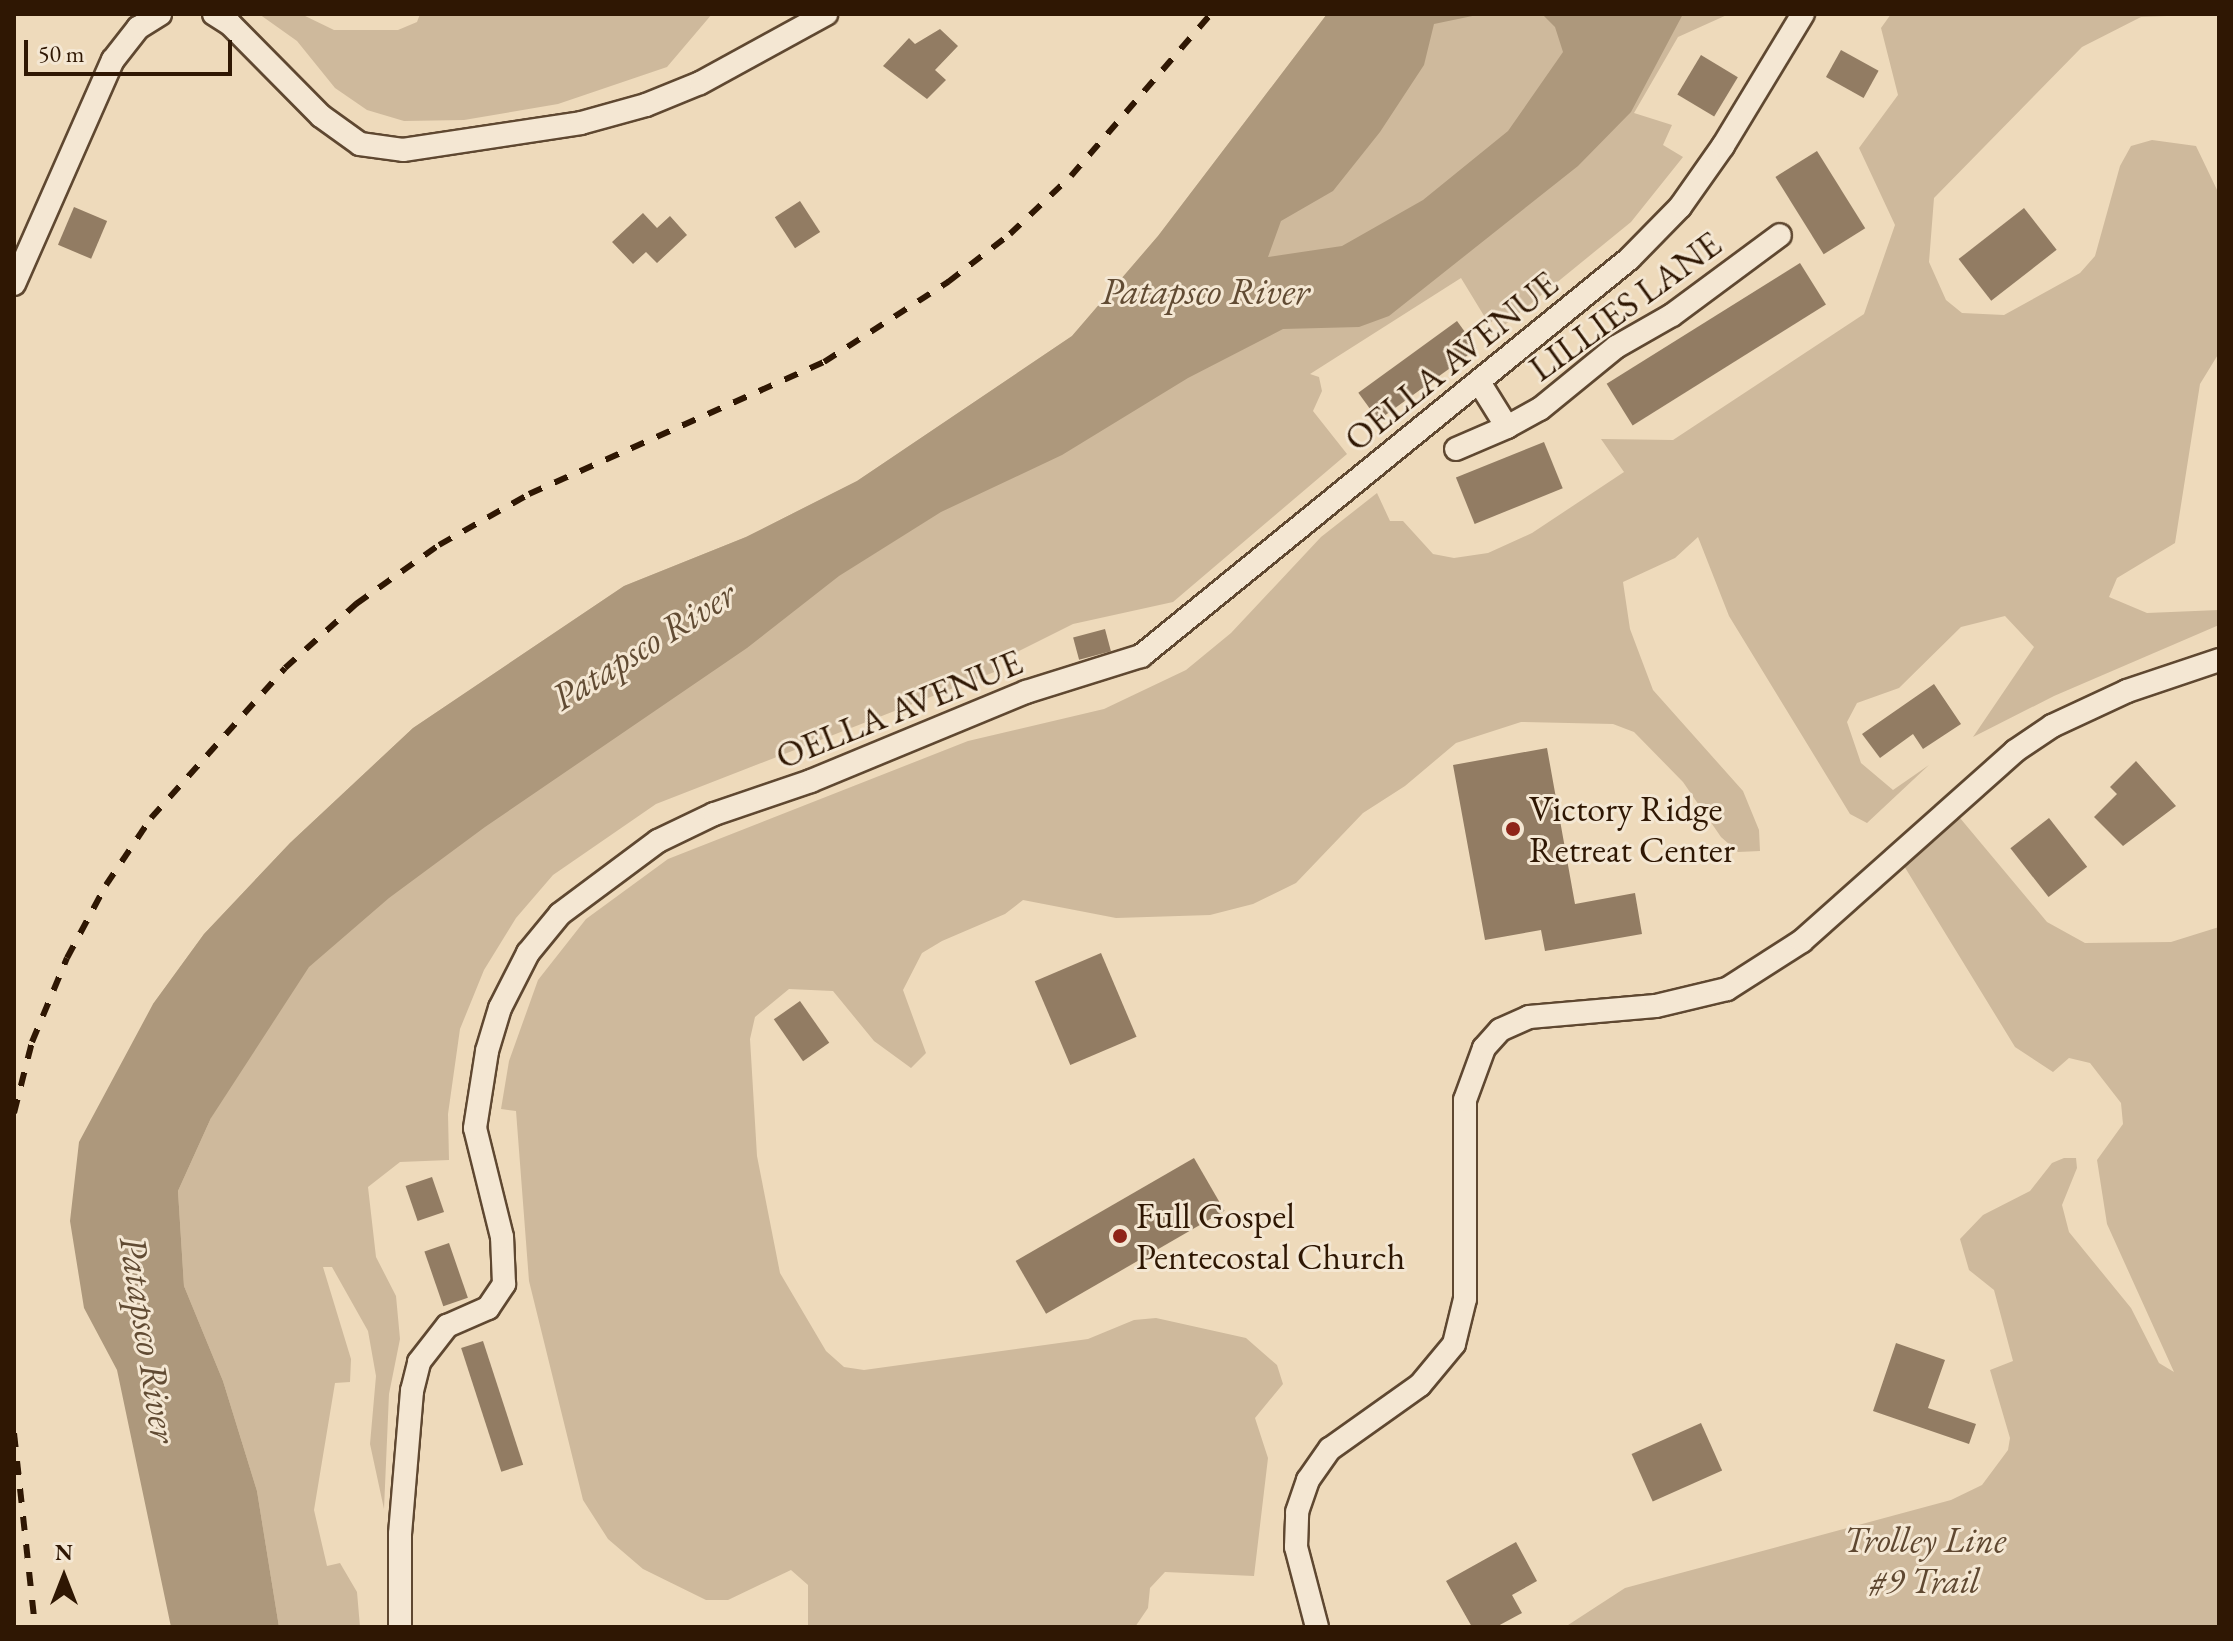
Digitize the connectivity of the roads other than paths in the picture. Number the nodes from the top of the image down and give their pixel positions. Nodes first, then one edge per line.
1 (160, 14) edge
2 (214, 14) edge
3 (826, 14) edge
4 (1803, 14) edge
5 (1780, 235) dead end
6 (14, 284) edge
7 (1479, 382) junction
8 (1507, 427) junction
9 (1456, 449) dead end
10 (2219, 660) edge
11 (400, 1627) edge
12 (1317, 1627) edge

1 - 6 street
2 - 3 street
4 - 7 street, OELLA AVENUE
5 - 8 street, LILLIES LANE
7 - 8 street, LILLIES LANE
7 - 11 street, OELLA AVENUE
8 - 9 street, LILLIES LANE
10 - 12 street

